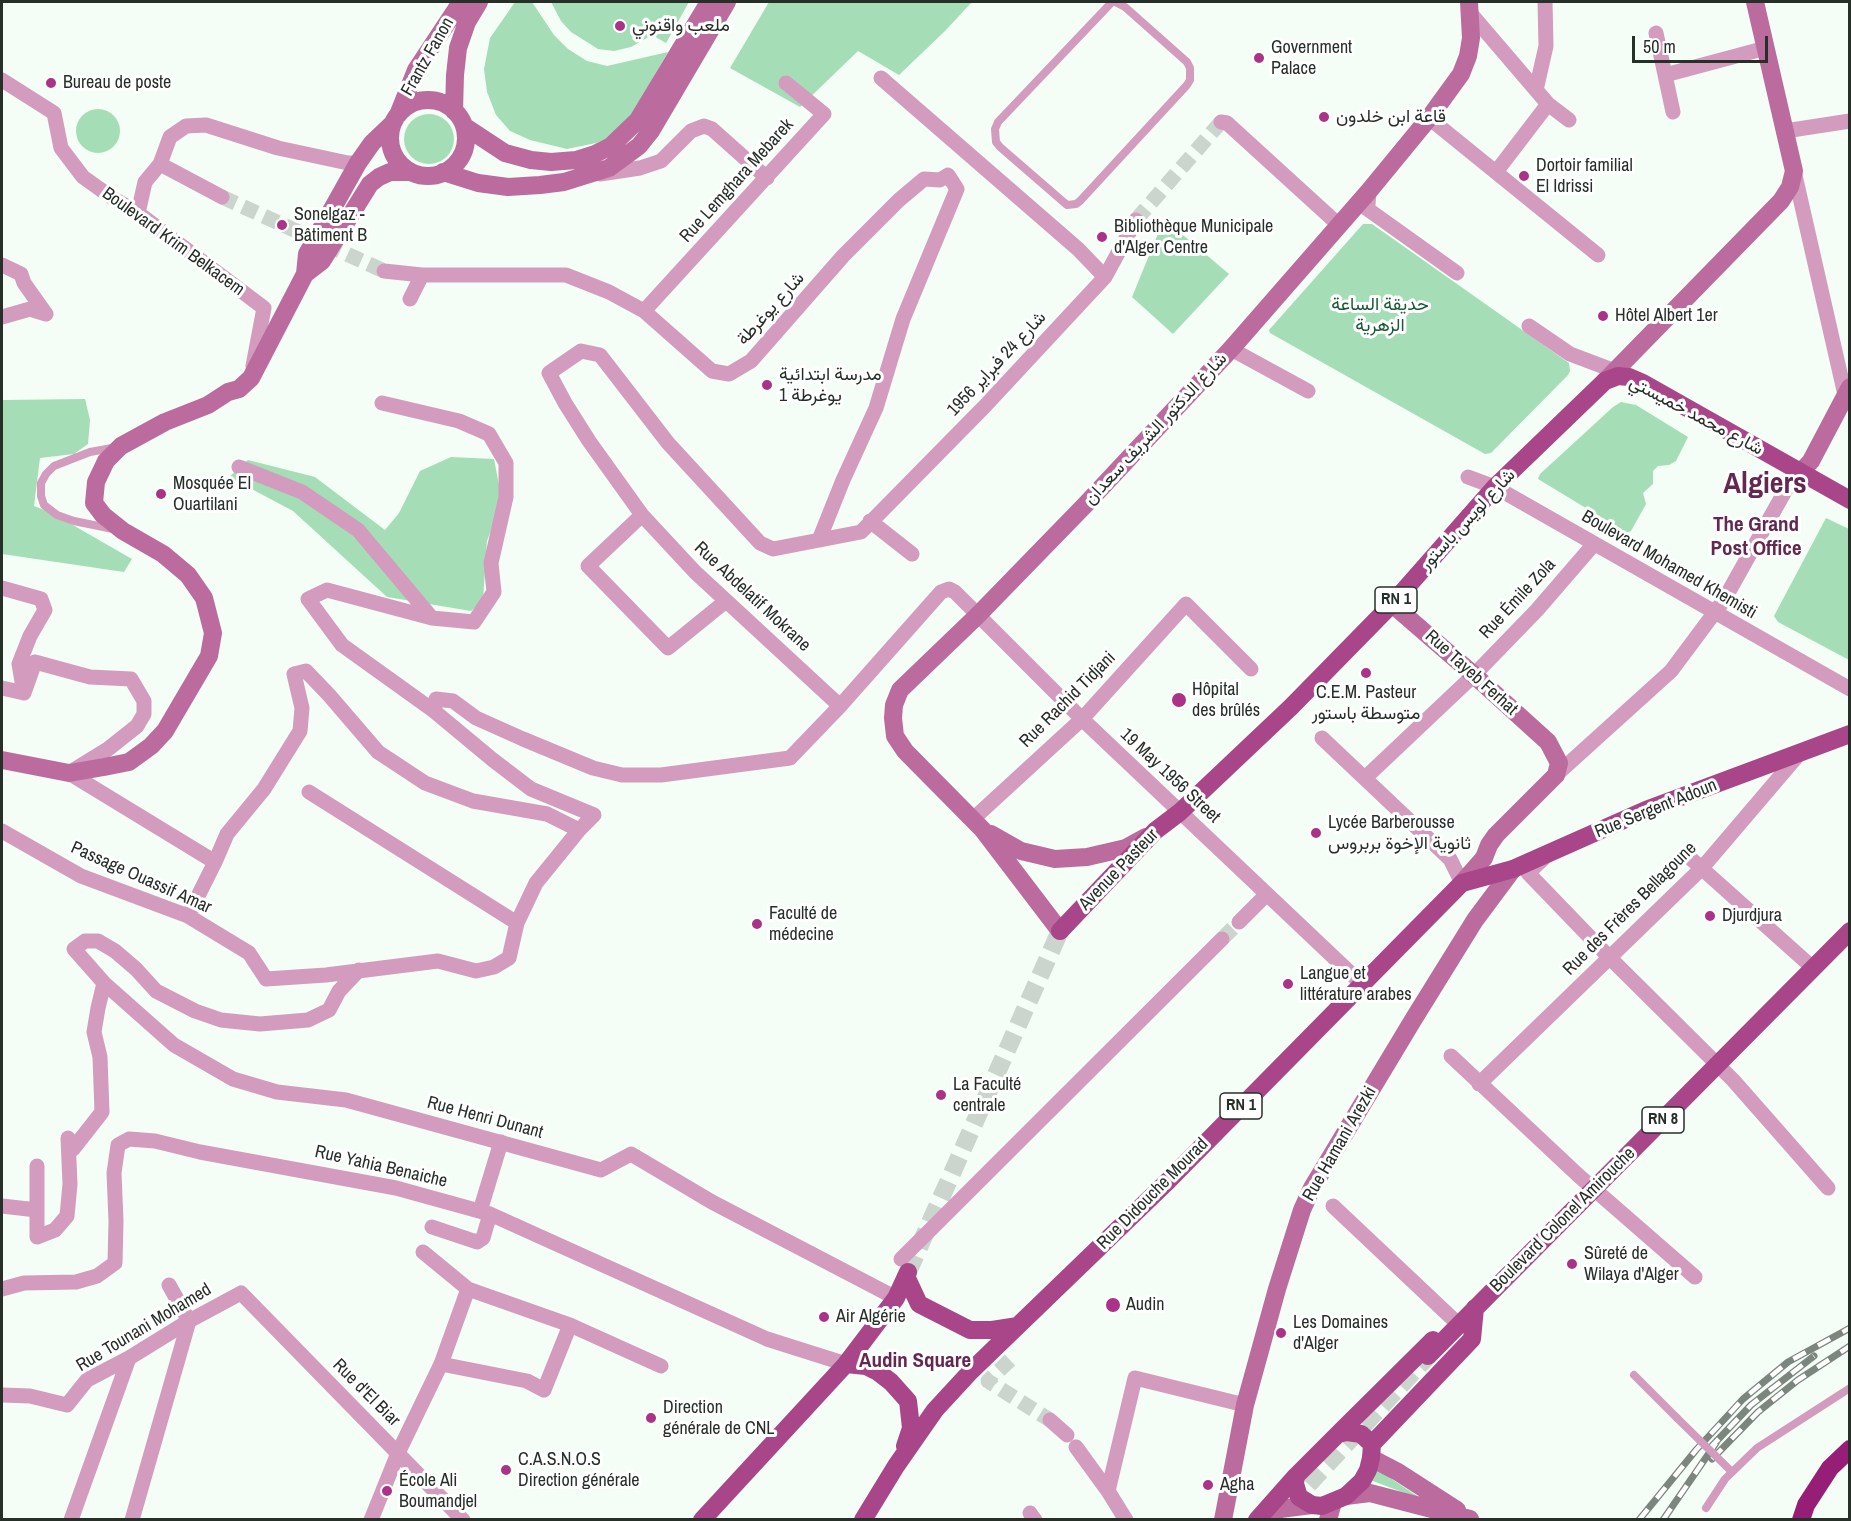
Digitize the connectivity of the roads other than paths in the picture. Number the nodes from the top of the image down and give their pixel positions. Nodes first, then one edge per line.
1 (460, 2) edge
2 (479, 2) edge
3 (709, 2) edge
4 (1113, 2) edge
5 (1545, 2) edge
6 (1755, 2) edge
7 (731, 3) edge
8 (1470, 8) edge
9 (1656, 33) dead end
10 (1766, 48) junction
11 (1665, 75) junction
12 (881, 78) dead end
13 (2, 80) edge
14 (786, 83) dead end
15 (1536, 90) junction
16 (1548, 104) junction
17 (454, 111) junction
18 (1673, 112) dead end
19 (1429, 118) junction
20 (395, 119) junction
21 (1569, 120) dead end
22 (1850, 121) edge
23 (1221, 122) dead end
24 (464, 126) junction
25 (1785, 131) junction
26 (358, 163) junction
27 (160, 164) junction
28 (1794, 171) junction
29 (411, 172) junction
30 (443, 172) junction
31 (1496, 172) junction
32 (588, 176) junction
33 (766, 178) junction
34 (1369, 191) junction
35 (222, 197) tunnel mouth
36 (138, 213) junction
37 (1136, 220) tunnel mouth
38 (1340, 226) junction
39 (1598, 255) dead end
40 (2, 265) edge
41 (384, 271) tunnel mouth
42 (1457, 273) dead end
43 (305, 274) junction
44 (422, 275) junction
45 (1105, 277) junction
46 (410, 299) dead end
47 (644, 311) junction
48 (2, 317) edge
49 (1529, 326) dead end
50 (1231, 349) junction
51 (1610, 376) junction
52 (251, 378) junction
53 (1308, 391) dead end
54 (1847, 391) edge
55 (382, 402) dead end
56 (121, 446) junction
57 (239, 467) dead end
58 (1801, 472) junction
59 (1468, 477) dead end
60 (1495, 487) junction
61 (1850, 500) edge
62 (642, 515) junction
63 (866, 527) junction
64 (123, 531) junction
65 (819, 540) junction
66 (1594, 544) junction
67 (912, 554) dead end
68 (2, 588) edge
69 (726, 601) junction
70 (1392, 604) junction
71 (1714, 614) junction
72 (977, 616) junction
73 (432, 618) junction
74 (1251, 669) dead end
75 (1474, 675) junction
76 (2, 688) edge
77 (1850, 689) edge
78 (24, 693) junction
79 (840, 706) junction
80 (434, 711) junction
81 (1082, 719) junction
82 (1850, 734) edge
83 (1322, 738) dead end
84 (1800, 753) junction
85 (2, 760) edge
86 (69, 773) junction
87 (1556, 775) junction
88 (1365, 778) junction
89 (309, 792) dead end
90 (1180, 812) junction
91 (978, 824) junction
92 (579, 830) junction
93 (2, 831) edge
94 (1155, 831) junction
95 (1549, 853) junction
96 (1689, 857) dead end
97 (215, 862) junction
98 (1702, 868) junction
99 (1513, 869) junction
100 (1462, 883) junction
101 (1267, 894) junction
102 (188, 916) junction
103 (1239, 922) tunnel mouth
104 (517, 923) junction
105 (1060, 931) joint
106 (1850, 931) edge
107 (1222, 939) tunnel mouth
108 (1610, 958) junction
109 (1813, 968) junction
110 (359, 970) junction
111 (104, 983) junction
112 (1363, 985) junction
113 (1451, 1056) dead end
114 (1717, 1066) junction
115 (1479, 1084) junction
116 (501, 1142) junction
117 (37, 1166) dead end
118 (1594, 1188) junction
119 (1828, 1188) dead end
120 (2, 1206) edge
121 (1333, 1206) dead end
122 (37, 1210) junction
123 (485, 1212) junction
124 (432, 1227) dead end
125 (423, 1252) dead end
126 (905, 1269) junction
127 (1695, 1277) dead end
128 (169, 1285) dead end
129 (2, 1289) edge
130 (468, 1289) junction
131 (241, 1293) joint
132 (896, 1298) junction
133 (1475, 1308) junction
134 (189, 1321) junction
135 (1456, 1322) junction
136 (570, 1325) junction
137 (1017, 1326) junction
138 (1428, 1356) tunnel mouth
139 (129, 1358) junction
140 (441, 1364) junction
141 (846, 1364) junction
142 (660, 1366) dead end
143 (1634, 1375) dead end
144 (1850, 1388) edge
145 (2, 1395) edge
146 (1245, 1405) junction
147 (1050, 1420) tunnel mouth
148 (1338, 1434) junction
149 (1067, 1435) dead end
150 (1076, 1447) dead end
151 (1850, 1449) edge
152 (1372, 1451) junction
153 (398, 1453) junction
154 (901, 1459) junction
155 (1732, 1472) junction
156 (1296, 1476) junction
157 (1108, 1491) junction
158 (1312, 1505) junction
159 (1336, 1506) edge
160 (1706, 1508) dead end
161 (1225, 1518) edge
162 (1470, 1519) edge
163 (71, 1520) edge
164 (132, 1520) edge
165 (371, 1520) edge
166 (463, 1520) edge
167 (702, 1520) edge
168 (863, 1520) edge
169 (1126, 1520) edge
170 (1257, 1520) edge
171 (1264, 1520) edge
172 (1801, 1520) edge

1 - 20 main road, Frantz Fanon
2 - 17 main road, Frantz Fanon
3 - 24 main road
4 - 4 lane
5 - 15 street
6 - 10 main road
7 - 32 main road
8 - 15 street
8 - 19 main road, شارغ الدكتور الشريف سعدان / RN 1
9 - 11 street
10 - 11 street
10 - 25 main road
11 - 18 street
12 - 45 street
13 - 36 street, Boulevard Krim Belkacem
14 - 33 street, Rue Lemghara Mebarek
15 - 16 street
16 - 21 street
16 - 31 street
17 - 20 main road
17 - 24 main road
19 - 31 street
19 - 34 main road, شارغ الدكتور الشريف سعدان / RN 1
20 - 26 main road
20 - 29 main road
22 - 25 street
23 - 38 street
24 - 30 main road
25 - 28 main road
26 - 27 street
26 - 43 main road
27 - 35 street
27 - 36 street
28 - 51 main road
28 - 54 street
29 - 30 main road
29 - 43 main road
30 - 32 main road
31 - 39 street
32 - 33 street
33 - 47 street, Rue Lemghara Mebarek
34 - 38 main road, شارغ الدكتور الشريف سعدان / RN 1
34 - 42 street
36 - 52 street, Boulevard Krim Belkacem
37 - 45 street, شارع 24 فبراير 1956
38 - 50 main road, شارغ الدكتور الشريف سعدان / RN 1
40 - 48 street
41 - 44 street, شارع يوغرطة
43 - 52 main road
44 - 46 street
44 - 47 street, شارع يوغرطة
45 - 63 street, شارع 24 فبراير 1956
47 - 65 street, شارع يوغرطة
49 - 51 street
50 - 53 street
50 - 72 main road, شارغ الدكتور الشريف سعدان / RN 1
51 - 58 main road, شارع محمد خميستي
51 - 60 main road, شارع لويس باستور / RN 1
52 - 56 main road
54 - 58 main road
55 - 73 street
56 - 64 main road
56 - 64 lane
57 - 73 street
58 - 61 main road, شارع محمد خميستي
58 - 71 street
59 - 60 street, Boulevard Mohamed Khemisti
60 - 66 street, Boulevard Mohamed Khemisti
60 - 70 main road, شارع لويس باستور / RN 1
62 - 65 street, Rue Abdelatif Mokrane
62 - 69 street, Rue Abdelatif Mokrane
62 - 69 street
63 - 65 street
63 - 67 street
64 - 86 main road
66 - 71 street, Boulevard Mohamed Khemisti
66 - 75 street, Rue Émile Zola
68 - 78 street
69 - 79 street, Rue Abdelatif Mokrane
70 - 75 main road, Rue Tayeb Ferhat
70 - 90 main road, شارع لويس باستور / RN 1
71 - 77 street, Boulevard Mohamed Khemisti
71 - 87 street
72 - 79 street, 19 May 1956 Street
72 - 81 street, 19 May 1956 Street
72 - 91 main road, شارغ الدكتور الشريف سعدان / RN 1
73 - 80 street
74 - 81 street, Rue Rachid Tidjani
75 - 87 main road, Rue Tayeb Ferhat
75 - 88 street, Rue Émile Zola
76 - 78 street
78 - 86 street
79 - 80 street
80 - 92 street
81 - 90 street, 19 May 1956 Street
81 - 91 street, Rue Rachid Tidjani
82 - 84 main road, Rue Sergent Adoun
83 - 88 street
84 - 95 main road, Rue Sergent Adoun
84 - 98 street, Rue des Frères Bellagoune
85 - 86 main road
86 - 97 street
87 - 100 main road
88 - 100 street
89 - 104 street
90 - 94 main road, Avenue Pasteur / RN 1
90 - 101 street, 19 May 1956 Street
91 - 94 main road, شارغ الدكتور الشريف سعدان / RN 1
91 - 105 main road, شارغ الدكتور الشريف سعدان / RN 1
92 - 97 street
92 - 104 street
93 - 102 street, Passage Ouassif Amar
94 - 105 main road, Avenue Pasteur / RN 1
95 - 99 main road, Rue Sergent Adoun
95 - 108 street
96 - 98 street
97 - 102 street
98 - 108 street, Rue des Frères Bellagoune
98 - 109 street
99 - 100 main road, Rue Sergent Adoun
99 - 146 main road, Rue Hamani Arezki
100 - 112 main road, Rue Didouche Mourad / RN 1
101 - 103 street
101 - 112 street, 19 May 1956 Street
102 - 110 street, Passage Ouassif Amar
104 - 110 street
106 - 109 main road, Boulevard Colonel Amirouche / RN 8
107 - 126 street
108 - 114 street
108 - 115 street, Rue des Frères Bellagoune
109 - 114 main road, Boulevard Colonel Amirouche / RN 8
110 - 111 street, Rue Henri Dunant
111 - 116 street, Rue Henri Dunant
111 - 122 street
112 - 137 main road, Rue Didouche Mourad / RN 1
113 - 115 street
114 - 118 main road, Boulevard Colonel Amirouche / RN 8
114 - 119 street
115 - 118 street
116 - 123 street
116 - 132 street, Rue Henri Dunant
117 - 122 street
118 - 127 street
118 - 133 main road, Boulevard Colonel Amirouche / RN 8
120 - 122 street
121 - 135 street
123 - 124 street
123 - 129 street, Rue Yahia Benaiche
123 - 141 street, Rue Yahia Benaiche
125 - 130 street
126 - 132 main road
126 - 137 main road
128 - 134 street
130 - 136 street
130 - 140 street
131 - 134 street, Rue Tounani Mohamed
131 - 153 street, Rue d'El Biar
132 - 141 main road
133 - 135 main road, RN 8
133 - 138 main road, Boulevard Colonel Amirouche / RN 8
133 - 152 main road
134 - 139 street, Rue Tounani Mohamed
134 - 164 street
135 - 148 main road, RN 8
136 - 140 street
136 - 142 street
137 - 154 main road, Rue Didouche Mourad / RN 1
139 - 145 street, Rue Tounani Mohamed
139 - 163 street
140 - 153 street
141 - 154 main road, RN 1
141 - 167 main road
143 - 155 lane, bridge
144 - 155 lane
146 - 157 street
146 - 161 main road, Rue Hamani Arezki
147 - 149 street
148 - 152 main road
148 - 156 main road
150 - 157 street
151 - 172 highway
152 - 159 main road
152 - 162 main road
153 - 165 street
153 - 166 street, Rue d'El Biar
154 - 168 main road, Rue Didouche Mourad / RN 1
155 - 160 lane
156 - 158 main road
156 - 170 main road
157 - 169 street
158 - 159 main road
158 - 171 main road
159 - 162 main road

